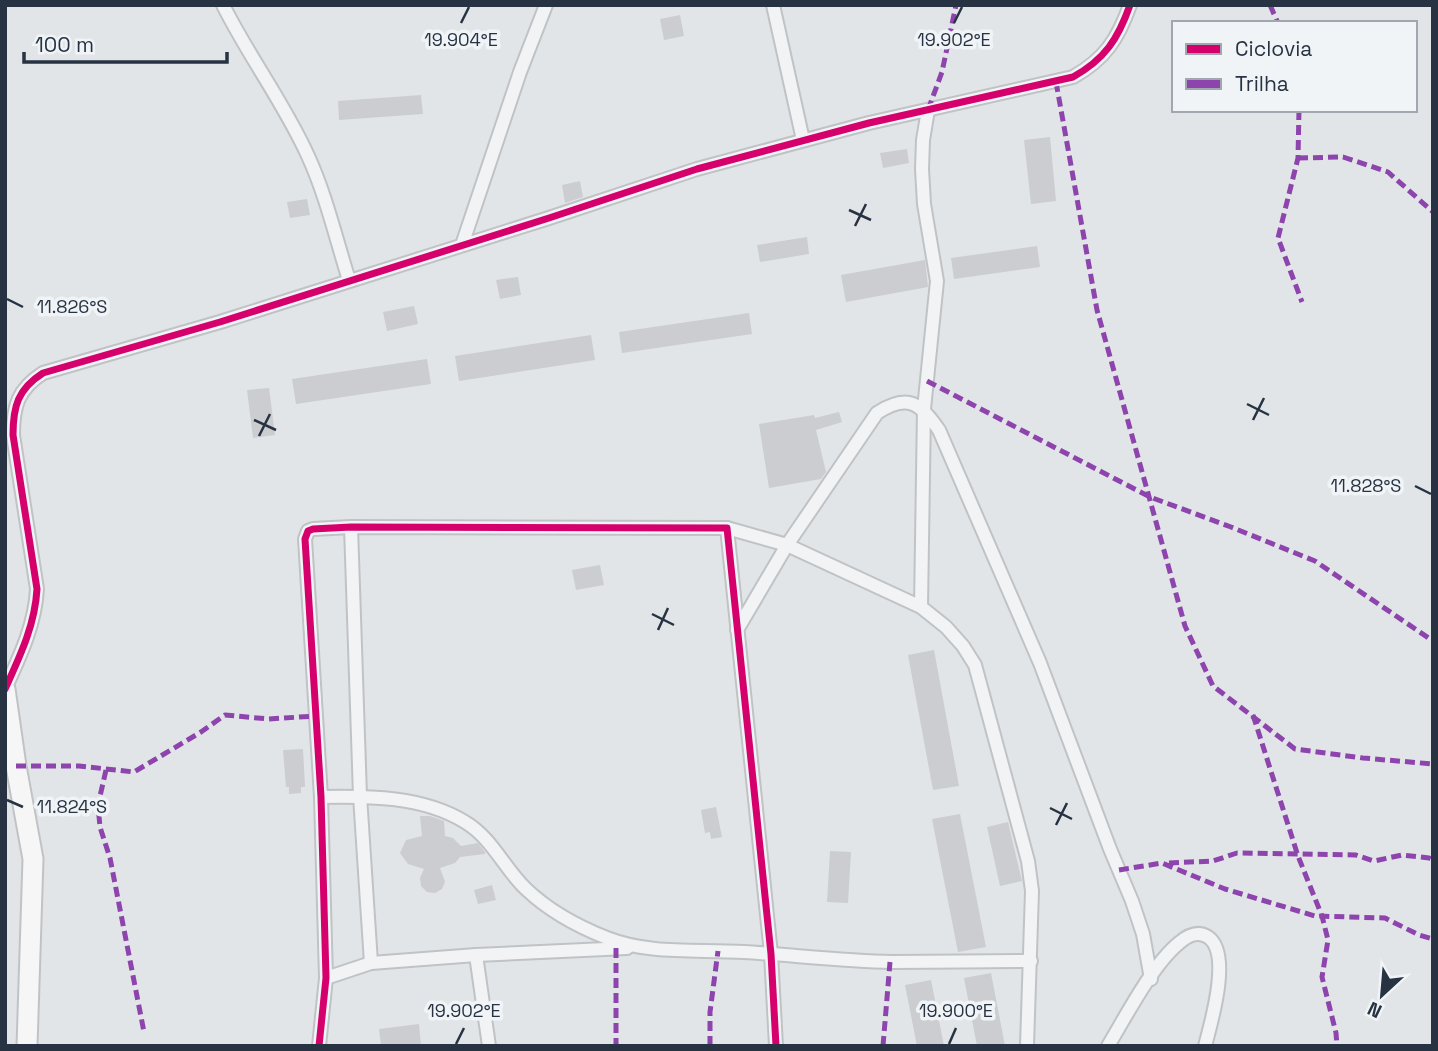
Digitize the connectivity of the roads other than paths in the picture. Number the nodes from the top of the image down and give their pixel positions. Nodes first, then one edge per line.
1 (223, 5) edge
2 (546, 5) edge
3 (772, 5) edge
4 (1130, 5) edge
5 (928, 110) junction
6 (803, 139) junction
7 (462, 245) junction
8 (349, 280) junction
9 (924, 409) junction
10 (351, 527) junction
11 (727, 528) junction
12 (787, 545) junction
13 (920, 607) junction
14 (737, 630) junction
15 (5, 689) edge
16 (360, 796) junction
17 (321, 797) junction
18 (639, 948) junction
19 (771, 954) junction
20 (476, 955) junction
21 (1031, 961) junction
22 (371, 963) junction
23 (326, 978) junction
24 (1151, 979) junction
25 (27, 1046) edge
26 (319, 1046) edge
27 (489, 1046) edge
28 (776, 1046) edge
29 (1027, 1046) edge
30 (1108, 1046) edge
31 (1205, 1046) edge

1 - 8 street
2 - 7 street
3 - 6 street
4 - 5 street
5 - 6 street
5 - 9 street
6 - 7 street
7 - 8 street
8 - 15 street
9 - 12 street
9 - 13 street
9 - 24 street
10 - 11 street
10 - 16 street
10 - 17 street
11 - 12 street
11 - 14 street
12 - 13 street
12 - 14 street
13 - 21 street
14 - 19 street
15 - 25 main road
16 - 17 street
16 - 18 street
16 - 22 street
17 - 23 street
18 - 19 street
18 - 20 street
19 - 21 street
19 - 28 street
20 - 22 street
20 - 27 street
21 - 29 street
22 - 23 street
23 - 26 street
24 - 30 street
24 - 31 street

